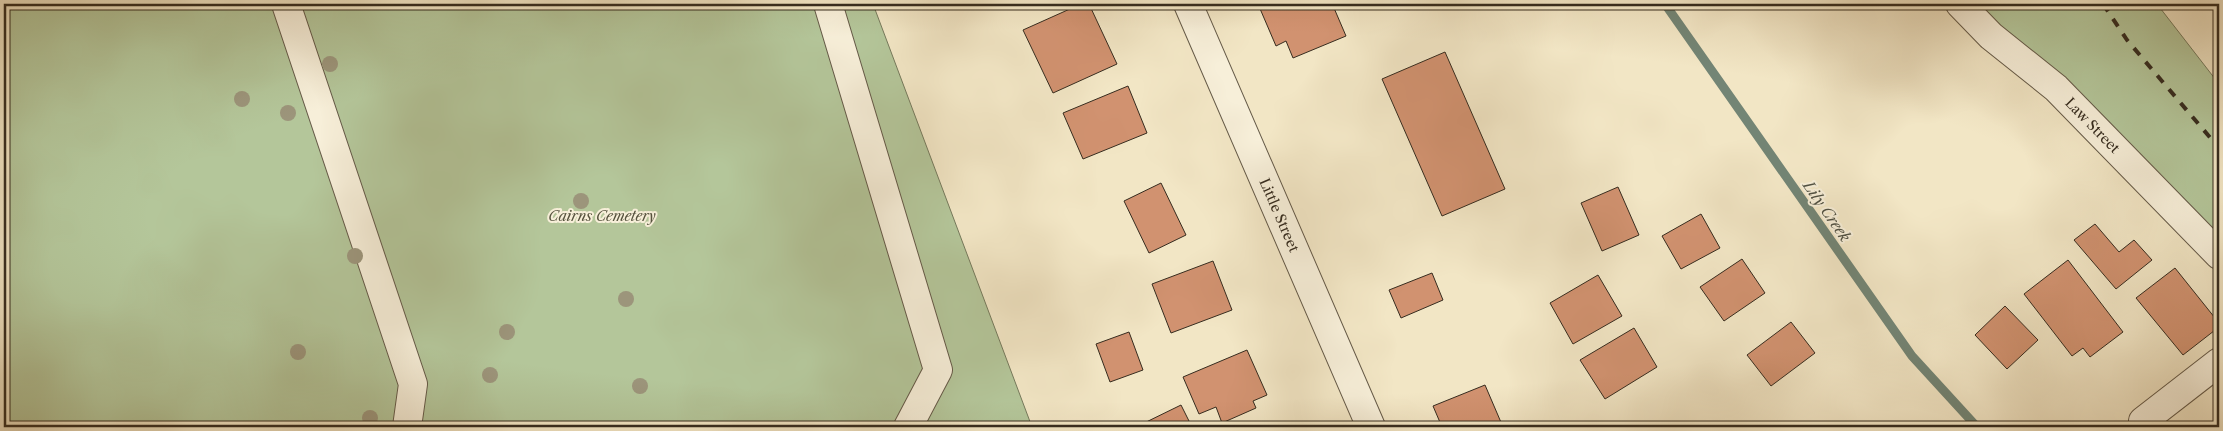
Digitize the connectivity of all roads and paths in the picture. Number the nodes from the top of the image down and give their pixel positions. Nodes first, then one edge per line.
1 (286, 4) edge
2 (828, 4) edge
3 (1188, 4) edge
4 (1960, 4) edge
5 (2219, 254) edge
6 (2219, 362) edge
7 (2143, 421) dead end
8 (407, 427) edge
9 (908, 427) edge
10 (1371, 427) edge

1 - 8 street
2 - 9 street
3 - 10 street, Little Street
4 - 5 street, Law Street
6 - 7 street

